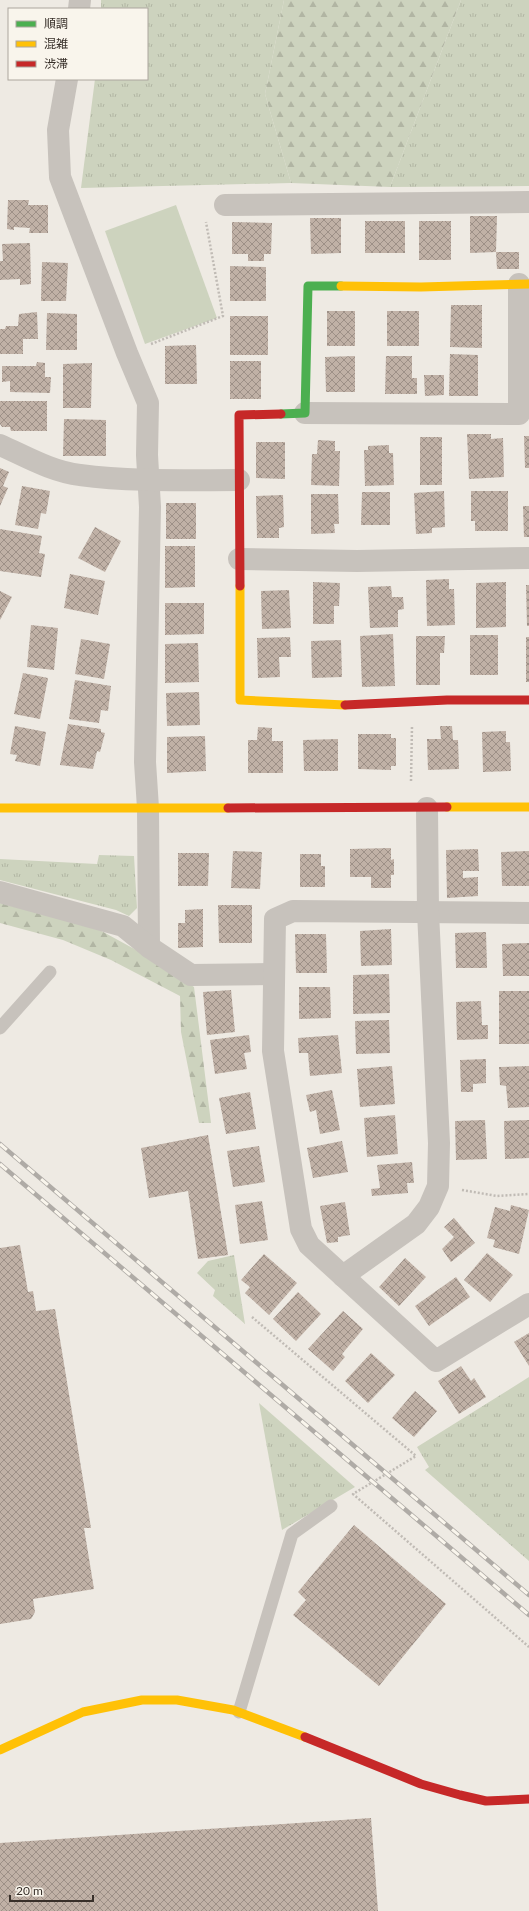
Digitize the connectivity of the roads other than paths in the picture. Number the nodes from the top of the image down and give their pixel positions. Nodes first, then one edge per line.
1 (66, 80) edge
2 (529, 202) edge
3 (225, 205) road end
4 (524, 284) edge
5 (305, 413) junction
6 (0, 445) edge
7 (150, 480) junction
8 (239, 480) junction
9 (239, 558) junction
10 (529, 558) edge
11 (529, 700) edge
12 (529, 807) edge
13 (0, 808) edge
14 (148, 808) junction
15 (427, 808) junction
16 (0, 892) edge
17 (428, 912) junction
18 (529, 913) edge
19 (149, 947) junction
20 (50, 972) dead end
21 (274, 974) junction
22 (0, 1028) edge
23 (343, 1276) junction
24 (529, 1304) edge
25 (331, 1506) dead end
26 (239, 1712) junction
27 (0, 1750) edge
28 (529, 1798) edge

1 - 7 street
2 - 3 street
4 - 5 street
4 - 5 street
5 - 8 street
6 - 7 street
7 - 8 street
7 - 14 street
8 - 9 street
9 - 10 street
9 - 11 street
12 - 15 street
13 - 14 street
14 - 15 street
14 - 19 street
15 - 17 street
16 - 19 street
17 - 18 street
17 - 21 street
17 - 23 street
19 - 21 street
20 - 22 lane
21 - 23 street
23 - 24 street
25 - 26 lane
26 - 27 street
26 - 28 street

